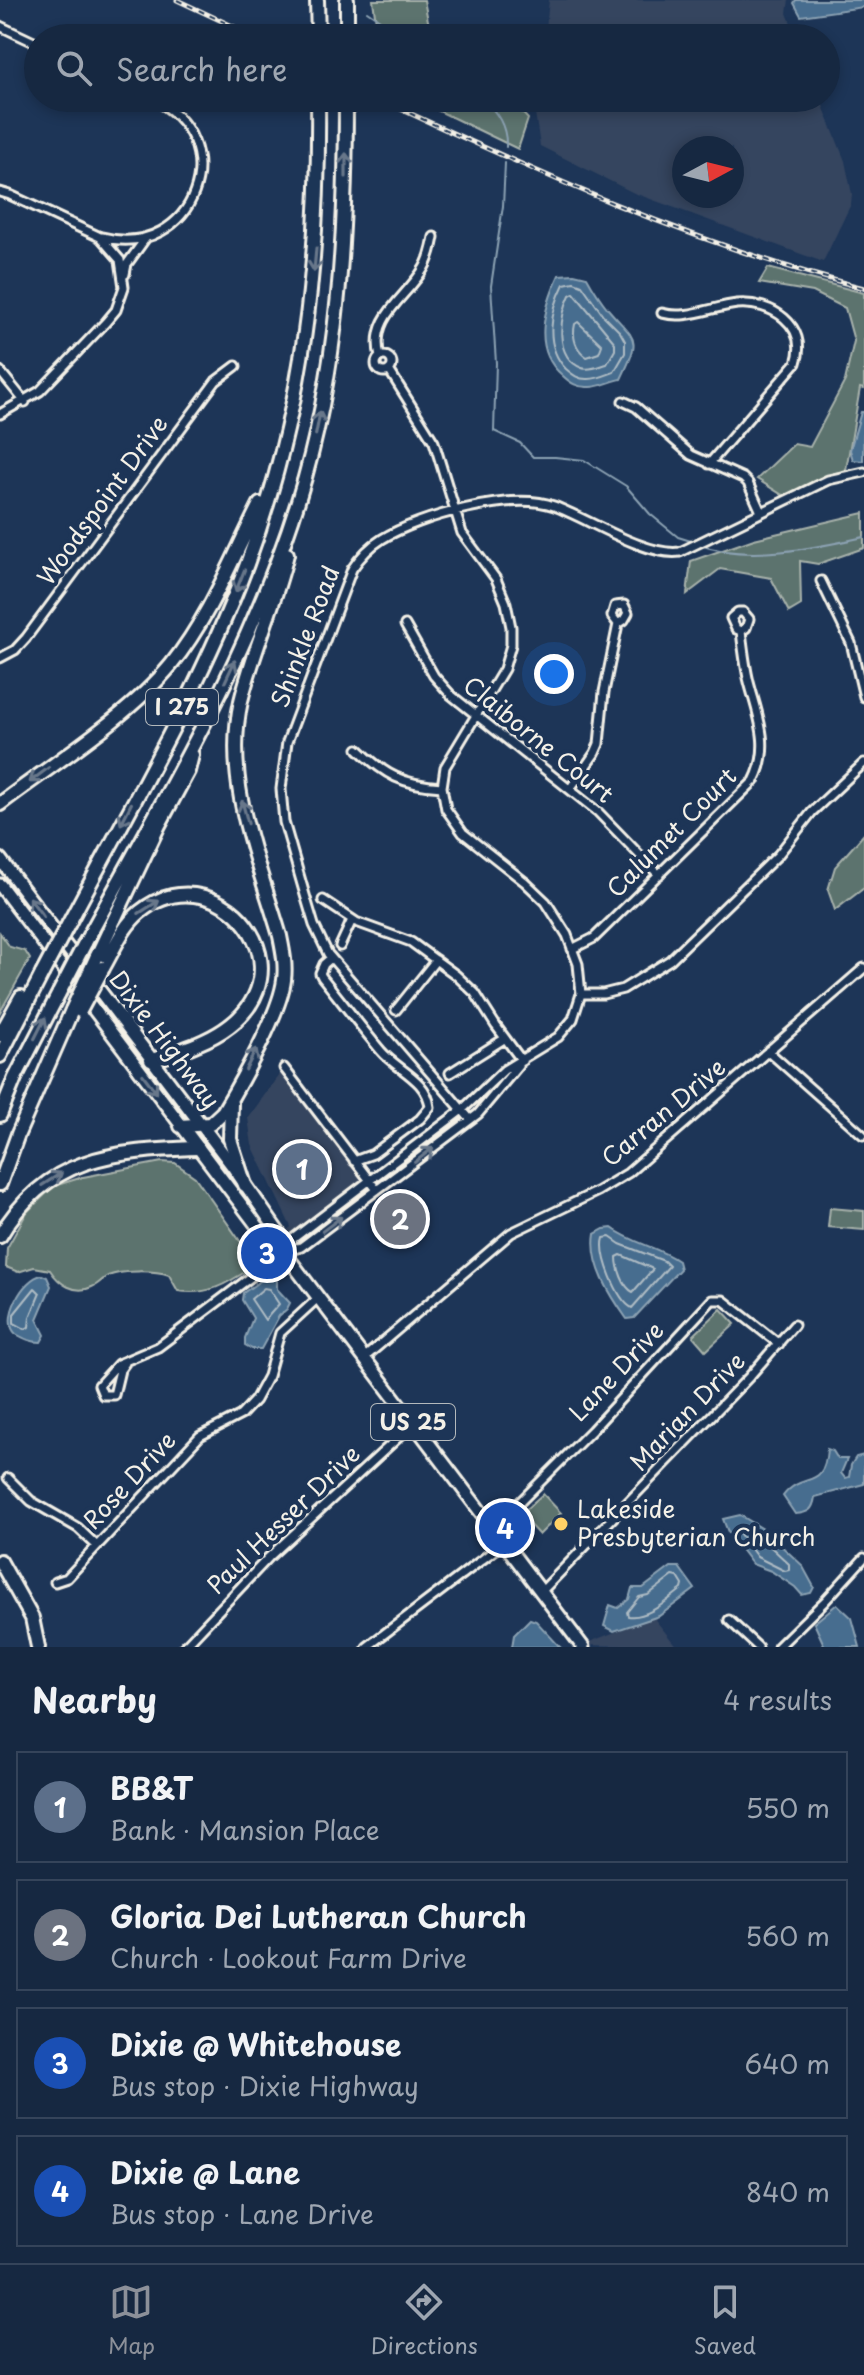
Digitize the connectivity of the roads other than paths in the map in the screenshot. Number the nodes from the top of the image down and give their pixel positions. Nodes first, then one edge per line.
1 (317, 0) edge
2 (347, 0) edge
3 (318, 24) edge
4 (347, 24) edge
5 (0, 26) edge
6 (24, 37) edge
7 (174, 112) edge
8 (318, 112) edge
9 (346, 112) edge
10 (0, 192) edge
11 (100, 237) junction
12 (434, 237) dead end
13 (145, 239) junction
14 (124, 278) junction
15 (662, 313) dead end
16 (236, 366) dead end
17 (0, 371) edge
18 (623, 401) dead end
19 (25, 402) junction
20 (0, 414) edge
21 (709, 464) junction
22 (864, 472) edge
23 (273, 480) junction
24 (299, 499) junction
25 (457, 511) junction
26 (761, 512) junction
27 (821, 581) dead end
28 (618, 624) dead end
29 (405, 625) dead end
30 (741, 631) dead end
31 (0, 658) edge
32 (864, 697) edge
33 (476, 715) junction
34 (195, 740) junction
35 (358, 749) dead end
36 (864, 763) edge
37 (442, 787) junction
38 (570, 789) junction
39 (0, 804) edge
40 (0, 859) edge
41 (659, 875) junction
42 (0, 885) edge
43 (323, 900) dead end
44 (352, 920) junction
45 (340, 946) dead end
46 (572, 949) junction
47 (331, 958) junction
48 (436, 960) junction
49 (100, 963) junction
50 (863, 970) edge
51 (42, 974) junction
52 (581, 994) junction
53 (396, 1010) dead end
54 (0, 1035) edge
55 (504, 1039) junction
56 (768, 1051) junction
57 (0, 1056) edge
58 (151, 1060) junction
59 (522, 1061) junction
60 (284, 1068) dead end
61 (450, 1073) dead end
62 (231, 1099) junction
63 (462, 1110) junction
64 (0, 1115) edge
65 (470, 1119) junction
66 (201, 1125) junction
67 (181, 1126) junction
68 (863, 1135) edge
69 (198, 1148) junction
70 (354, 1161) junction
71 (369, 1179) junction
72 (0, 1184) edge
73 (245, 1185) junction
74 (377, 1190) junction
75 (0, 1236) edge
76 (284, 1252) junction
77 (318, 1298) junction
78 (794, 1325) dead end
79 (779, 1344) junction
80 (364, 1358) junction
81 (125, 1363) junction
82 (414, 1423) junction
83 (8, 1478) dead end
84 (493, 1529) junction
85 (504, 1543) junction
86 (97, 1546) junction
87 (864, 1558) edge
88 (0, 1561) edge
89 (55, 1582) dead end
90 (541, 1592) junction
91 (729, 1620) dead end
92 (38, 1647) edge
93 (184, 1647) edge
94 (367, 1647) edge
95 (583, 1647) edge
96 (758, 1647) edge
97 (778, 1647) edge

1 - 3 highway
2 - 4 highway
5 - 6 street
7 - 13 street
8 -> 23 highway, I 275
24 -> 9 highway, I 275
10 - 11 street
11 - 13 street
11 - 14 street
12 - 25 street
13 - 14 street
14 - 19 street
15 - 21 street
16 - 31 street, Woodspoint Drive
17 - 19 street
18 - 21 street
19 - 20 street
21 - 26 street
22 - 26 street, Shinkle Road
23 -> 39 highway
23 -> 51 highway, I 275, bridge
34 -> 24 highway, I 275
62 -> 24 highway
25 - 26 street, Shinkle Road
25 - 33 street
25 - 47 street, Shinkle Road
27 - 32 street
28 - 38 street
29 - 33 street, Claiborne Court
30 - 41 street, Calumet Court
33 - 37 street
33 - 38 street, Claiborne Court
34 - 49 highway
64 -> 34 highway, I 275, bridge
35 - 37 street
36 - 52 street
37 - 46 street
38 - 41 street, Claiborne Court
58 -> 40 main road, Dixie Highway / US 25
41 - 46 street, Calumet Court
42 -> 67 main road, Dixie Highway / US 25
43 - 44 street
44 - 45 street
44 - 48 street
46 - 52 street
47 - 63 street, Shinkle Road
47 - 70 street
48 - 53 street
48 - 55 street
49 -> 58 highway
49 - 72 highway, bridge
50 - 56 street, Carran Drive
51 - 54 highway
51 - 57 highway, I 275
52 - 59 street
55 - 59 street
55 - 61 street
56 - 68 street
56 - 80 street, Carran Drive
58 - 66 main road, Dixie Highway / US 25
59 - 63 street
59 - 65 street
60 - 70 street
62 - 66 highway
62 - 73 highway
63 - 65 street, Shinkle Road
63 - 71 street
74 -> 65 street
66 - 67 highway
66 - 73 main road, Dixie Highway / US 25
67 - 69 main road, Dixie Highway / US 25
75 -> 69 highway
69 - 76 main road, Dixie Highway / US 25
70 - 71 street
71 - 74 street
71 - 76 street
73 - 76 main road, Dixie Highway / US 25
76 -> 74 street
76 - 77 main road, Dixie Highway / US 25
76 - 81 street
77 - 80 main road, Dixie Highway / US 25
77 - 86 street, Rose Drive
78 - 79 street, Marian Drive
79 - 84 street, Lane Drive
79 - 90 street, Marian Drive
80 - 82 main road, Dixie Highway / US 25
81 - 81 street
82 - 84 main road, Dixie Highway / US 25
82 - 93 street, Paul Hesser Drive
83 - 86 street
84 - 85 main road, Dixie Highway / US 25
85 - 90 main road, Dixie Highway / US 25
85 - 94 street
86 - 89 street, Rose Drive
87 - 97 street
88 - 92 highway
90 - 95 main road, Dixie Highway / US 25
91 - 96 street

